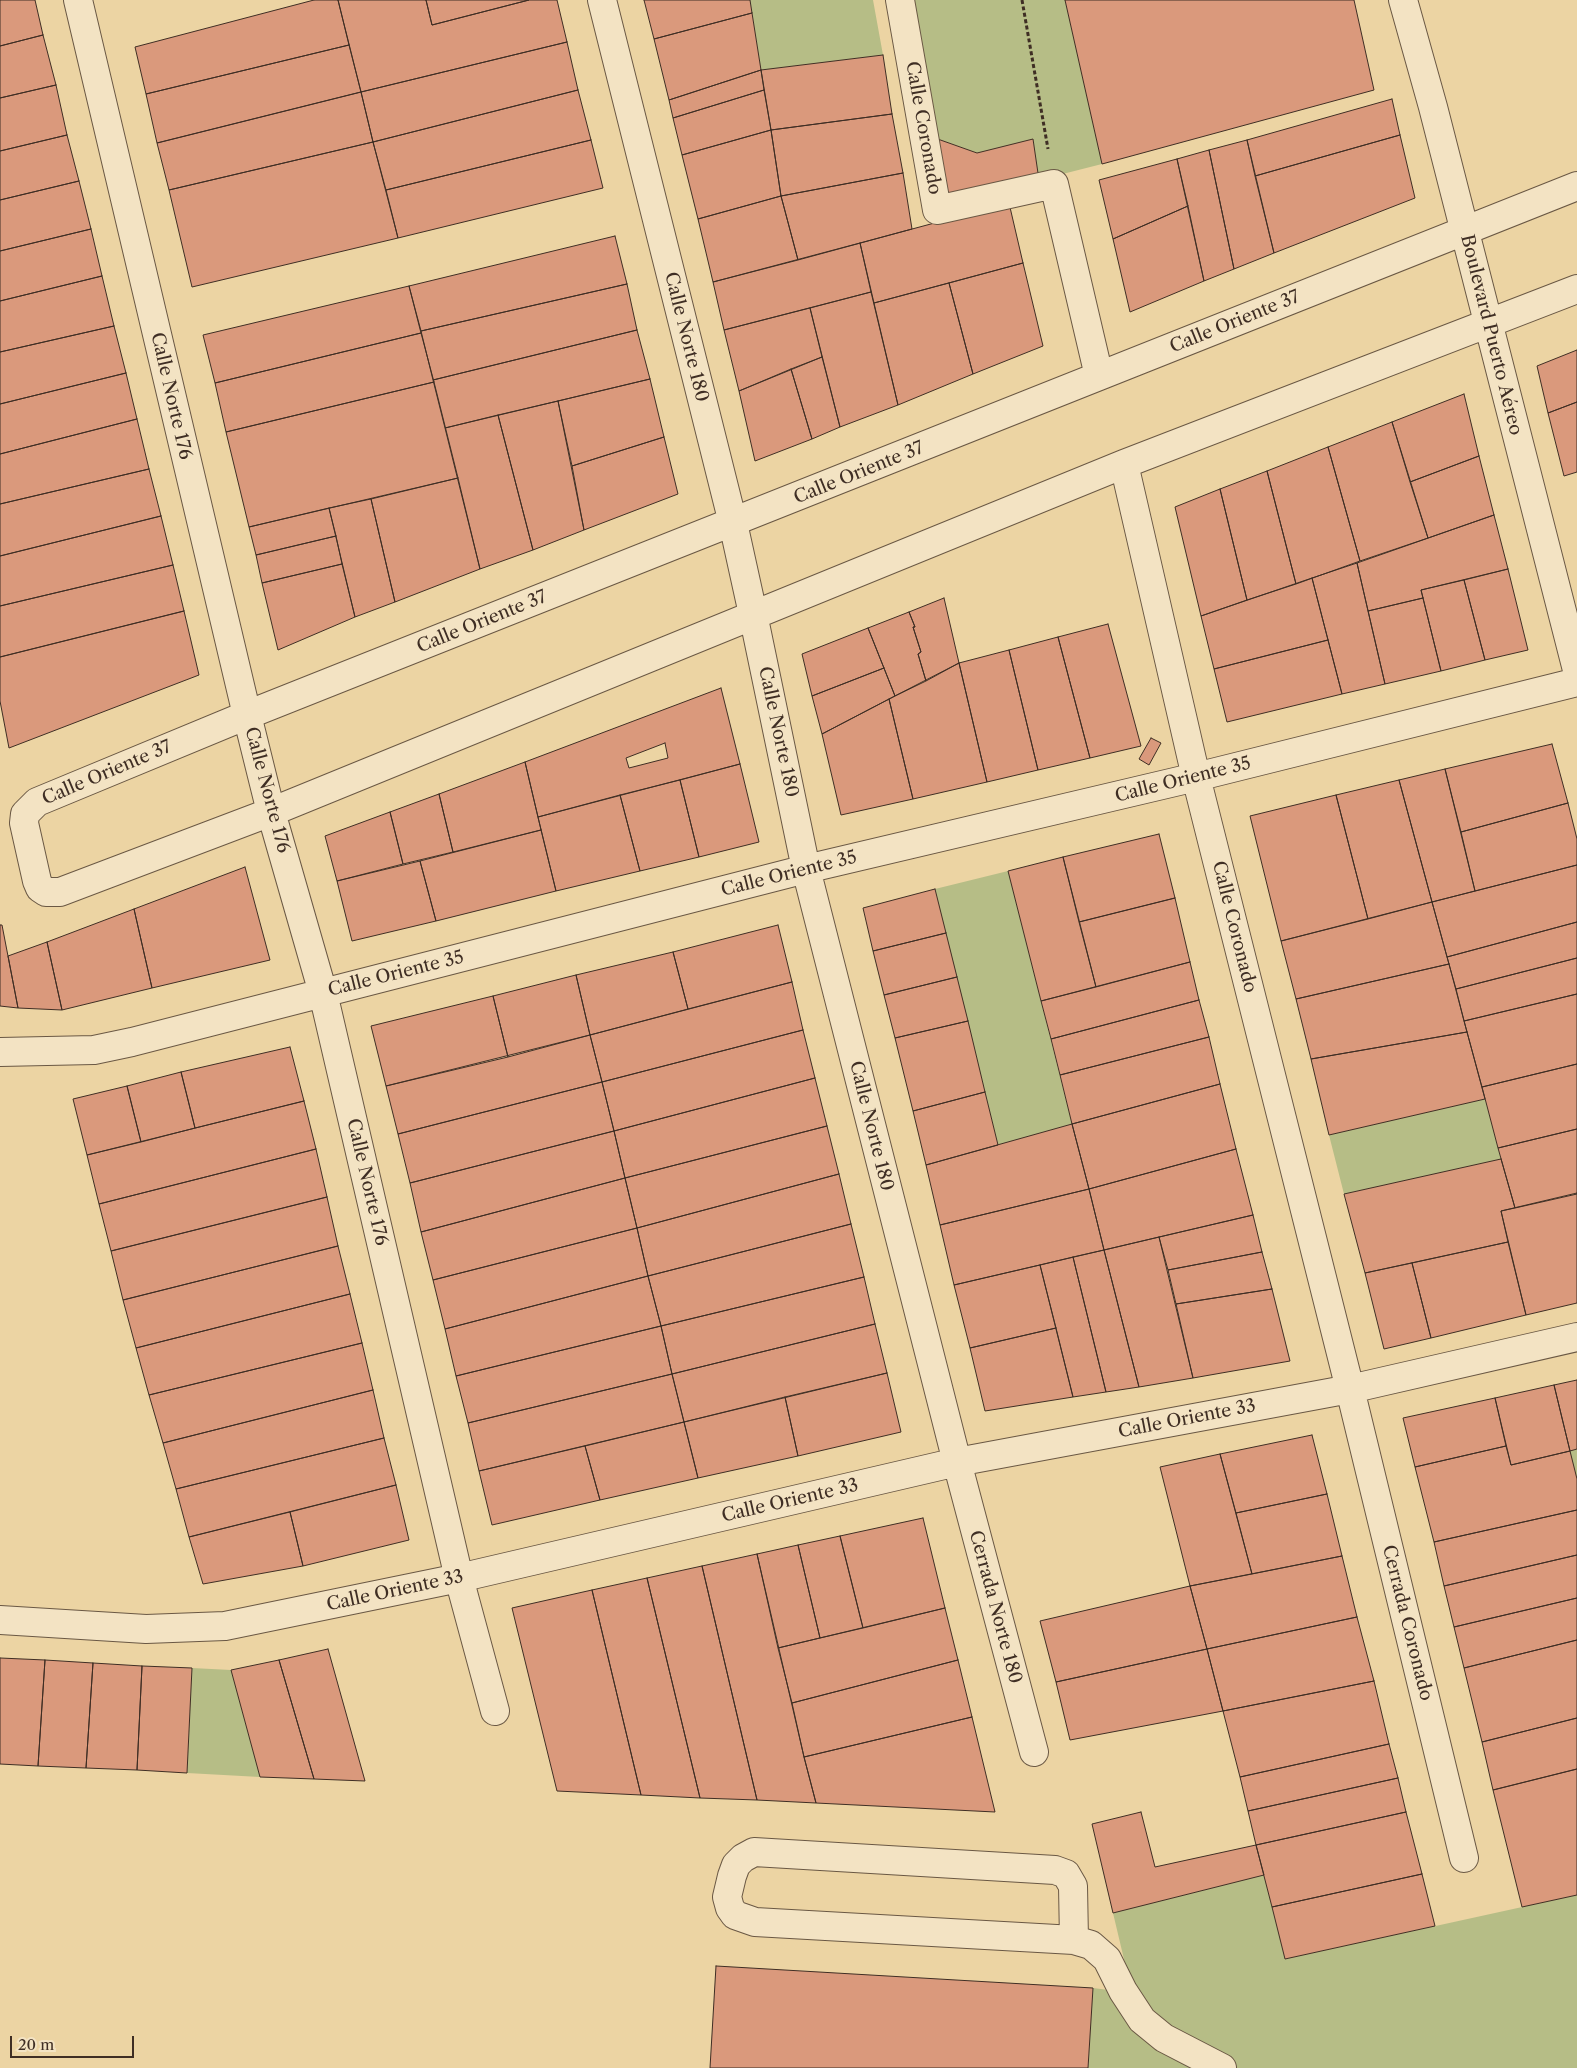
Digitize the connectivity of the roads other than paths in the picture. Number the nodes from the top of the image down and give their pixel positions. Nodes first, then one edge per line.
1 (78, 0) edge
2 (602, 0) edge
3 (900, 0) edge
4 (1403, 0) edge
5 (1577, 186) edge
6 (1464, 231) junction
7 (1577, 289) edge
8 (1487, 323) junction
9 (1099, 376) junction
10 (1124, 464) junction
11 (733, 523) junction
12 (754, 614) junction
13 (1577, 670) edge
14 (1577, 682) edge
15 (247, 715) junction
16 (1196, 778) junction
17 (271, 812) junction
18 (806, 869) junction
19 (323, 993) junction
20 (0, 1052) edge
21 (1577, 1337) edge
22 (1350, 1388) junction
23 (957, 1462) junction
24 (459, 1578) junction
25 (0, 1620) edge
26 (495, 1711) dead end
27 (1034, 1752) dead end
28 (1464, 1858) dead end
29 (1074, 1940) junction
30 (1222, 2068) edge

1 - 15 street, Calle Norte 176
2 - 11 street, Calle Norte 180
3 - 9 street, Calle Coronado
4 - 6 street, Boulevard Puerto Aéreo
5 - 6 street, Calle Oriente 37
6 - 8 street, Boulevard Puerto Aéreo
6 - 9 street, Calle Oriente 37
7 - 8 street, Calle Oriente 37
8 - 10 street, Calle Oriente 37
8 - 13 street, Boulevard Puerto Aéreo
9 - 11 street, Calle Oriente 37
10 - 12 street, Calle Oriente 37
10 - 16 street, Calle Coronado
11 - 12 street, Calle Norte 180
11 - 15 street, Calle Oriente 37
12 - 17 street, Calle Oriente 37
12 - 18 street, Calle Norte 180
14 - 16 street, Calle Oriente 35
15 - 17 street, Calle Norte 176
15 - 17 street, Calle Oriente 37
16 - 18 street, Calle Oriente 35
16 - 22 street, Calle Coronado
17 - 19 street, Calle Norte 176
18 - 19 street, Calle Oriente 35
18 - 23 street, Calle Norte 180
19 - 20 street, Calle Oriente 35
19 - 24 street, Calle Norte 176
21 - 22 street, Calle Oriente 33
22 - 23 street, Calle Oriente 33
22 - 28 street, Cerrada Coronado
23 - 24 street, Calle Oriente 33
23 - 27 street, Cerrada Norte 180
24 - 25 street, Calle Oriente 33
24 - 26 street, Calle Norte 176
29 - 29 street
29 - 30 street

